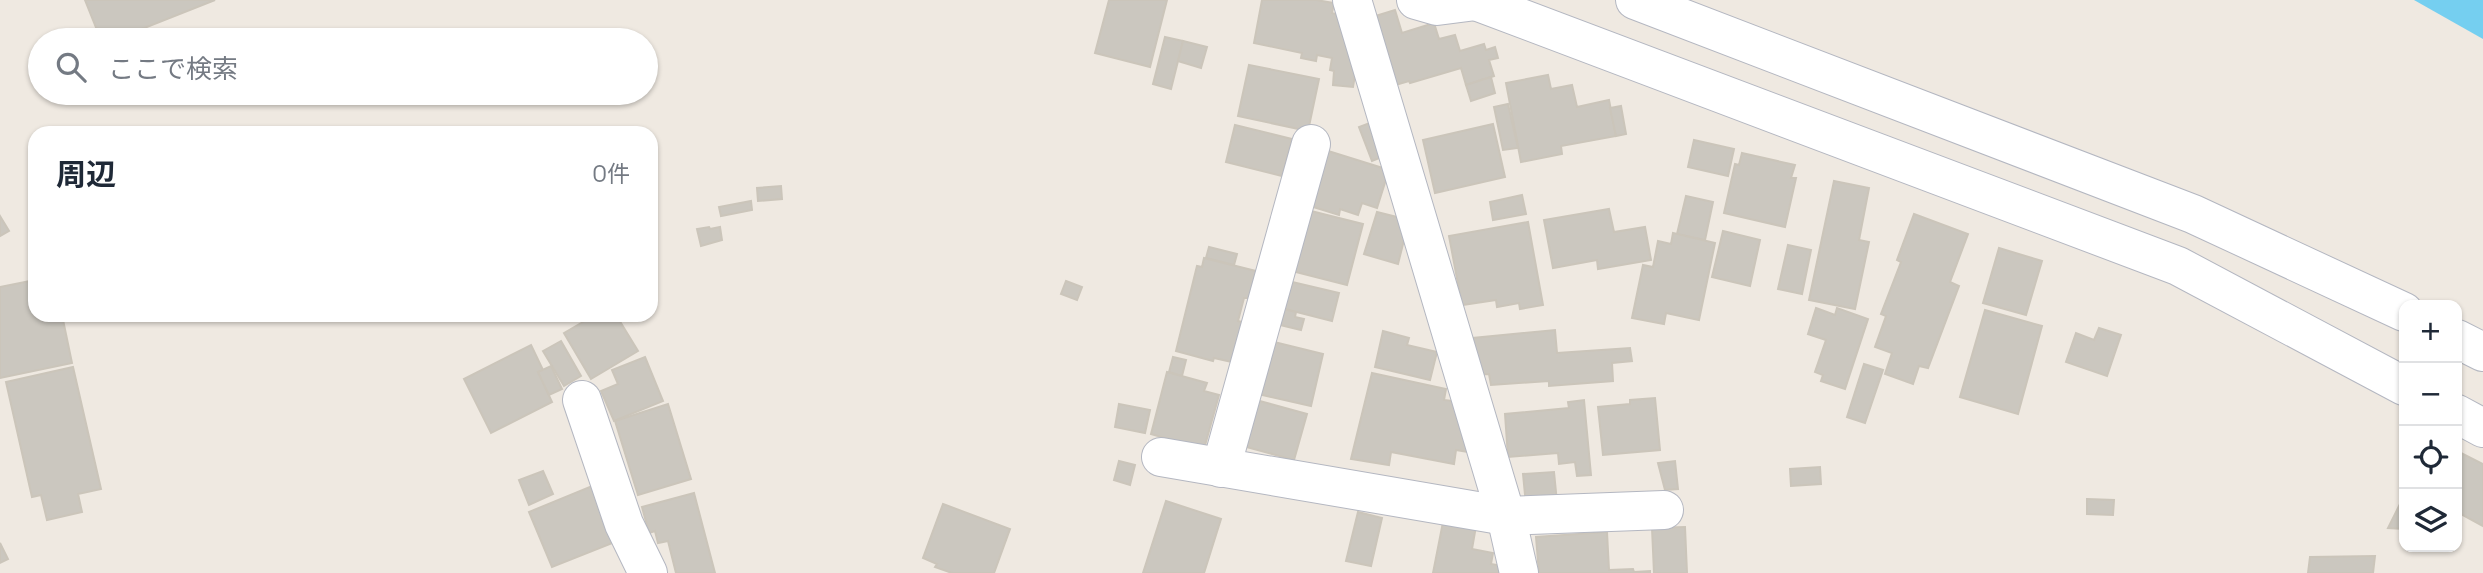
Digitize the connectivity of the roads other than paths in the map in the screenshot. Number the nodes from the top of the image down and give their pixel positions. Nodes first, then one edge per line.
1 (1352, 0) edge
2 (1416, 0) edge
3 (1635, 0) edge
4 (1474, 1) edge
5 (1311, 144) dead end
6 (2399, 310) edge
7 (2462, 342) edge
8 (2483, 352) edge
9 (2399, 383) edge
10 (582, 400) dead end
11 (2462, 417) edge
12 (2483, 428) edge
13 (1161, 457) dead end
14 (1221, 468) junction
15 (1664, 510) dead end
16 (1506, 516) junction
17 (648, 573) edge
18 (1519, 573) edge

1 - 16 street
2 - 4 street
3 - 6 street
4 - 9 street
5 - 14 street
7 - 8 street
10 - 17 street
11 - 12 street
13 - 14 street
14 - 16 street
15 - 16 street
16 - 18 street

